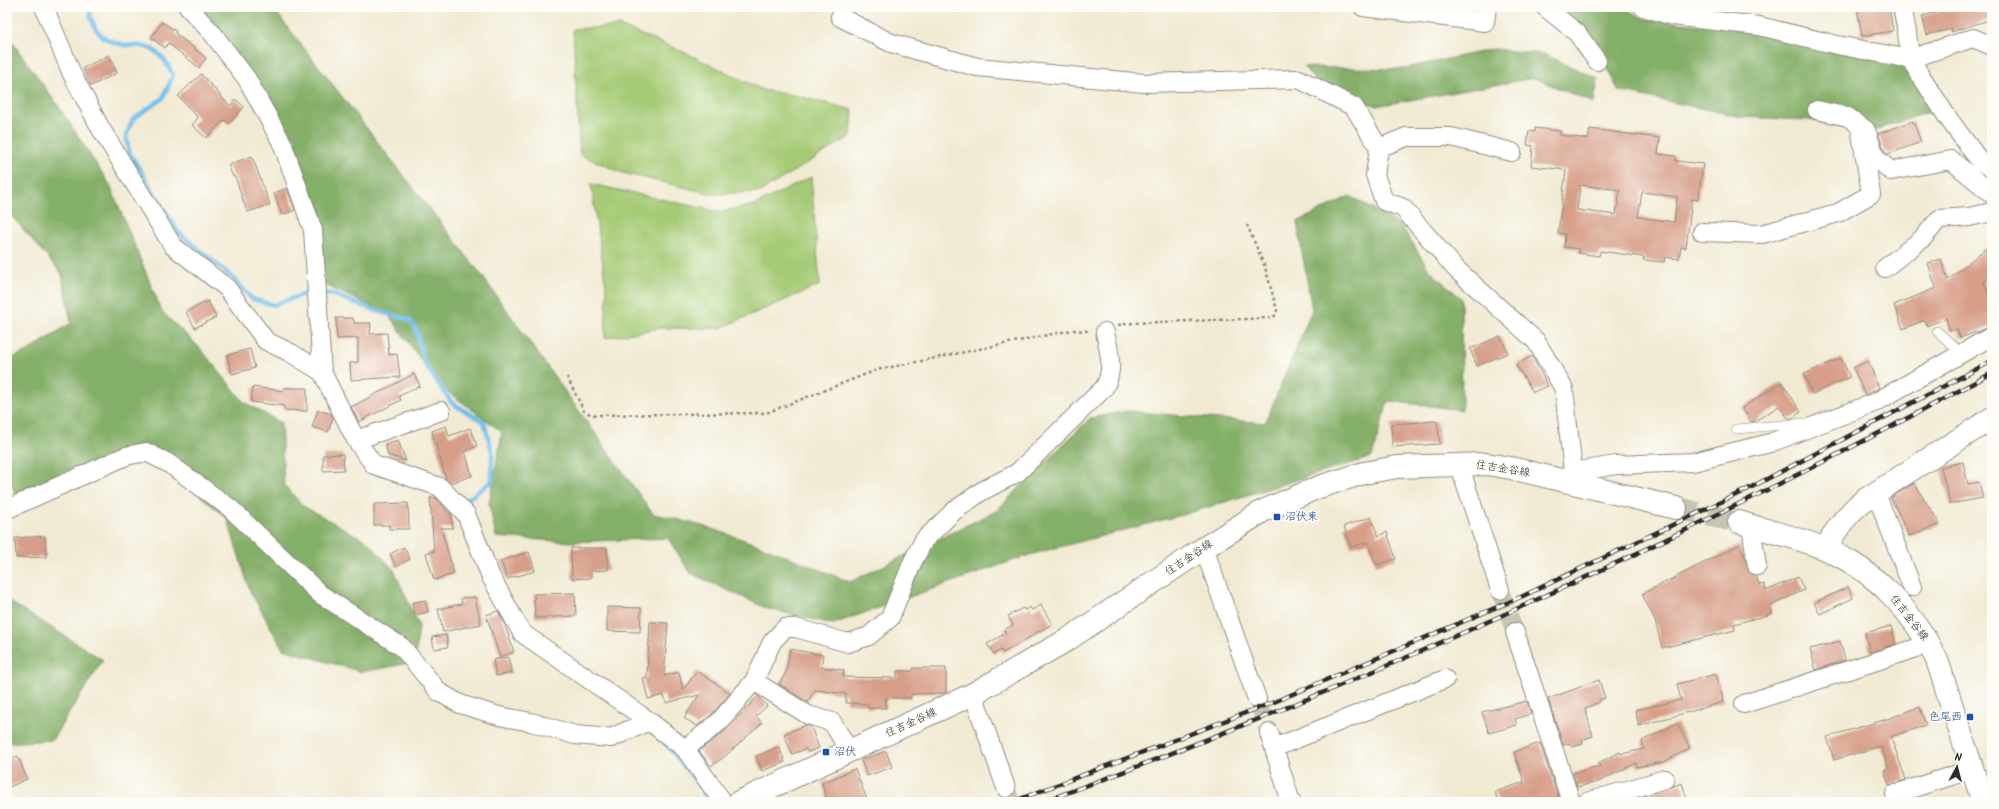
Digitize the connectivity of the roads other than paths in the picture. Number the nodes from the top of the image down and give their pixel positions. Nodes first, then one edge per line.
1 (44, 7) edge
2 (188, 7) edge
3 (1362, 7) edge
4 (1487, 7) edge
5 (1545, 7) edge
6 (1643, 7) edge
7 (1902, 7) edge
8 (840, 17) dead end
9 (1992, 46) edge
10 (1910, 59) junction
11 (1597, 61) dead end
12 (1817, 110) dead end
13 (1860, 127) junction
14 (1379, 148) junction
15 (1512, 152) dead end
16 (1992, 169) edge
17 (1992, 194) edge
18 (1992, 212) edge
19 (1702, 232) dead end
20 (1885, 268) dead end
21 (1938, 331) dead end
22 (1105, 332) road end
23 (1992, 336) edge
24 (1962, 354) junction
25 (322, 372) junction
26 (441, 411) dead end
27 (1992, 418) edge
28 (1809, 428) junction
29 (1736, 429) dead end
30 (356, 440) junction
31 (1459, 464) junction
32 (1572, 477) junction
33 (1876, 493) junction
34 (7, 507) edge
35 (1676, 508) tunnel mouth
36 (1745, 524) joint
37 (1204, 548) junction
38 (1826, 549) junction
39 (1757, 566) dead end
40 (1912, 587) dead end
41 (1500, 590) tunnel mouth
42 (1515, 632) tunnel mouth
43 (1929, 644) junction
44 (1445, 679) dead end
45 (754, 682) junction
46 (973, 694) junction
47 (1257, 698) tunnel mouth
48 (1744, 704) dead end
49 (649, 721) junction
50 (685, 749) junction
51 (850, 752) junction
52 (1973, 769) junction
53 (1665, 779) dead end
54 (1006, 788) tunnel mouth
55 (1895, 794) dead end
56 (722, 802) edge
57 (739, 802) edge
58 (1291, 802) edge
59 (1571, 802) edge
60 (1587, 802) edge
61 (1984, 802) edge

1 - 25 street
2 - 25 street
3 - 4 street
5 - 11 street
6 - 10 street
7 - 10 street
8 - 14 street
9 - 10 street
10 - 16 street
12 - 13 street
13 - 17 street
13 - 19 street
14 - 15 street
14 - 32 street
18 - 20 street
21 - 24 lane
22 - 45 street
23 - 24 street
24 - 28 street
25 - 30 street
26 - 30 street
27 - 33 main road
28 - 29 lane
28 - 32 street
30 - 49 street
31 - 32 main road, 住吉金谷線
31 - 37 main road, 住吉金谷線
31 - 41 street
32 - 35 main road, 住吉金谷線
33 - 38 main road
33 - 40 street
34 - 49 street
36 - 38 main road, 住吉金谷線
36 - 39 street
37 - 46 main road, 住吉金谷線
37 - 47 street
38 - 43 main road, 住吉金谷線
42 - 59 street
43 - 48 street
43 - 52 main road, 住吉金谷線
44 - 58 street
45 - 50 street
45 - 51 street
46 - 51 main road, 住吉金谷線
46 - 54 street
49 - 50 street
50 - 56 street
51 - 57 main road, 住吉金谷線
52 - 55 street
52 - 61 main road, 住吉金谷線
53 - 60 street

